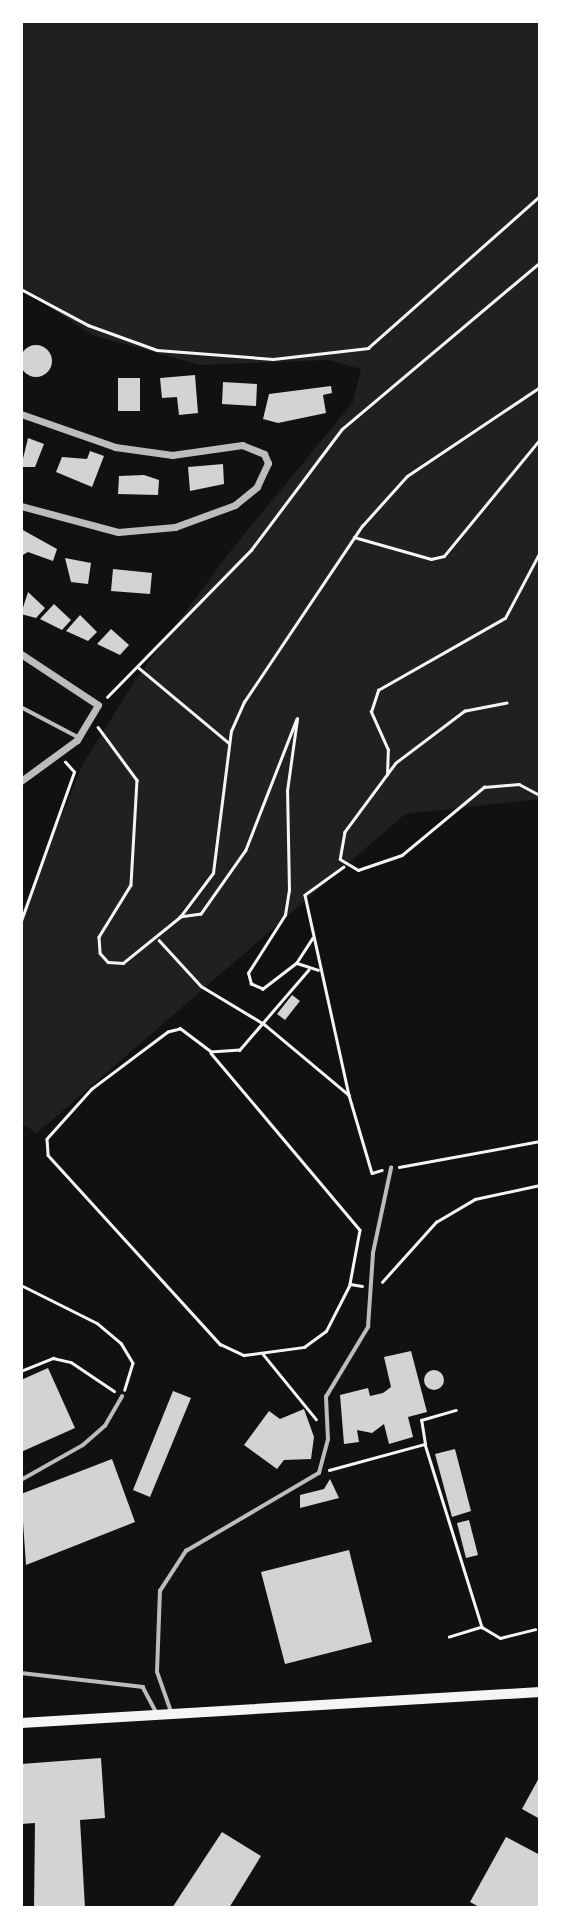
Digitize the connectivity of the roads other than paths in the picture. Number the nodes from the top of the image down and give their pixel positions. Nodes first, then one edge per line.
1 (21, 414) edge
2 (21, 506) edge
3 (21, 654) edge
4 (21, 707) edge
5 (79, 738) junction
6 (21, 781) edge
7 (391, 1168) road end
8 (122, 1396) road end
9 (21, 1480) edge
10 (21, 1673) edge
11 (540, 1692) edge
12 (171, 1714) junction
13 (158, 1715) junction
14 (21, 1723) edge

1 - 2 street
3 - 5 street
4 - 5 lane
5 - 6 street
7 - 12 lane
8 - 9 lane
10 - 13 lane
11 - 12 main road
12 - 13 main road
13 - 14 main road

